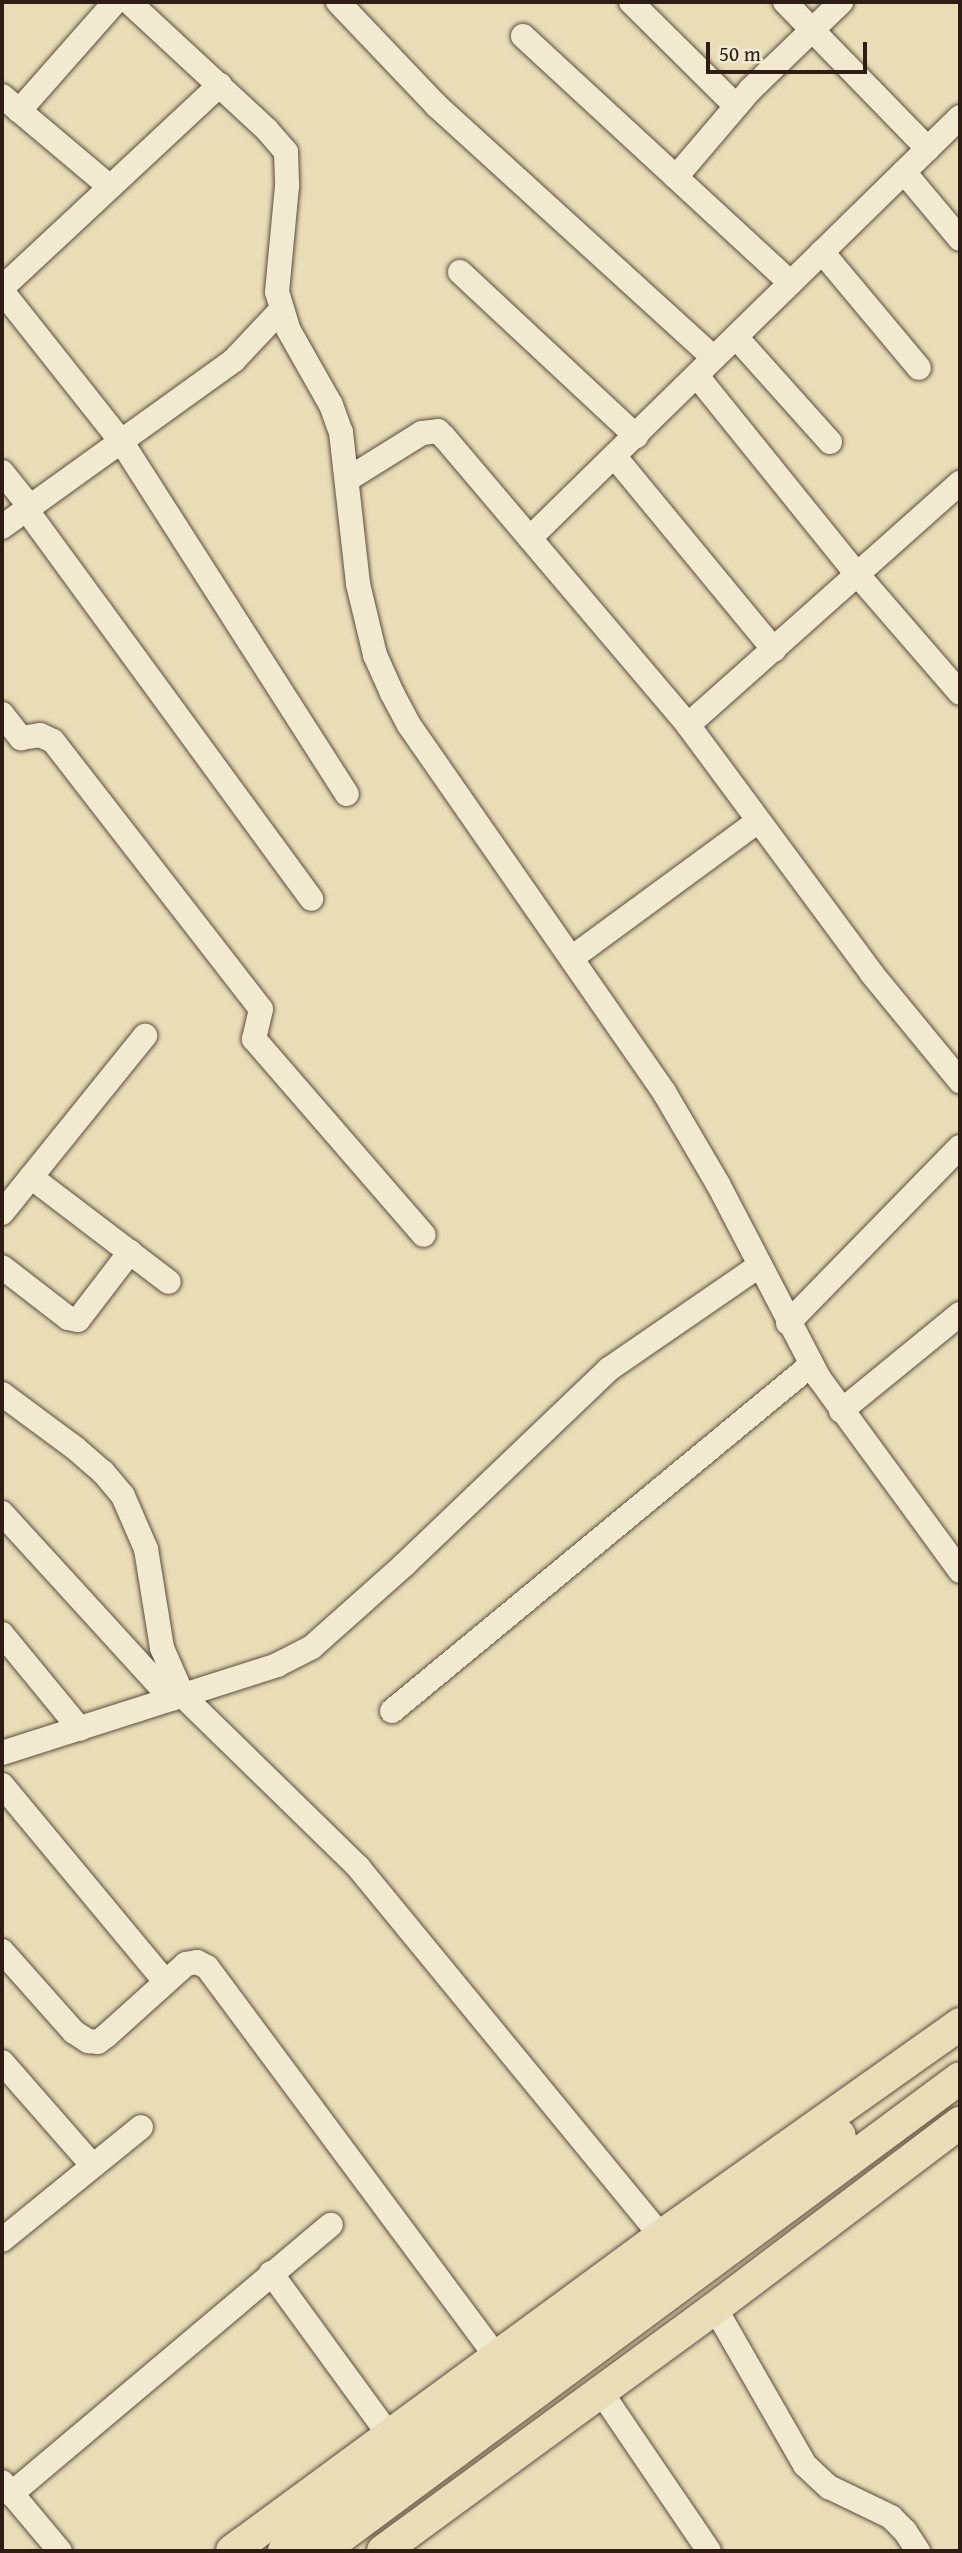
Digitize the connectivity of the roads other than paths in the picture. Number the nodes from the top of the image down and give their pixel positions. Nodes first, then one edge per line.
1 (115, 2) edge
2 (129, 2) edge
3 (338, 2) edge
4 (631, 2) edge
5 (785, 2) edge
6 (841, 2) edge
7 (812, 31) junction
8 (523, 36) dead end
9 (220, 85) junction
10 (11, 103) edge
11 (736, 106) junction
12 (960, 117) edge
13 (928, 149) junction
14 (904, 172) junction
15 (676, 177) junction
16 (110, 187) junction
17 (960, 239) edge
18 (822, 252) junction
19 (460, 272) dead end
20 (791, 283) junction
21 (2, 290) edge
22 (281, 310) junction
23 (736, 337) junction
24 (714, 358) junction
25 (919, 368) dead end
26 (697, 376) junction
27 (636, 436) junction
28 (121, 441) junction
29 (830, 442) dead end
30 (615, 457) junction
31 (2, 472) edge
32 (348, 480) junction
33 (960, 483) edge
34 (28, 508) junction
35 (2, 527) edge
36 (530, 538) junction
37 (857, 575) junction
38 (774, 650) junction
39 (960, 693) edge
40 (2, 714) edge
41 (688, 725) junction
42 (347, 794) dead end
43 (758, 821) junction
44 (311, 899) dead end
45 (573, 957) junction
46 (145, 1036) dead end
47 (960, 1081) edge
48 (960, 1147) edge
49 (31, 1177) junction
50 (2, 1213) edge
51 (424, 1235) dead end
52 (130, 1252) junction
53 (759, 1266) junction
54 (2, 1267) edge
55 (169, 1282) dead end
56 (960, 1314) edge
57 (788, 1323) junction
58 (811, 1365) junction
59 (2, 1394) edge
60 (841, 1411) junction
61 (2, 1513) edge
62 (960, 1571) edge
63 (2, 1634) edge
64 (178, 1698) junction
65 (392, 1711) dead end
66 (80, 1728) junction
67 (2, 1753) edge
68 (2, 1785) edge
69 (2, 1951) edge
70 (165, 1981) junction
71 (960, 2024) edge
72 (960, 2045) edge
73 (2, 2062) edge
74 (960, 2078) edge
75 (960, 2123) edge
76 (141, 2127) dead end
77 (93, 2166) junction
78 (331, 2225) dead end
79 (661, 2236) junction
80 (2, 2240) edge
81 (271, 2273) junction
82 (715, 2308) junction
83 (497, 2357) junction
84 (601, 2392) junction
85 (390, 2436) junction
86 (6, 2488) edge
87 (60, 2551) edge
88 (232, 2551) edge
89 (284, 2551) edge
90 (322, 2551) edge
91 (383, 2551) edge
92 (709, 2551) edge
93 (918, 2551) edge

1 - 10 street
2 - 9 street
3 - 24 street
4 - 11 street
5 - 7 street
6 - 7 street
7 - 11 street
7 - 13 street
8 - 15 street
9 - 16 street
9 - 22 street
10 - 16 street
11 - 15 street
12 - 13 street
13 - 14 street
14 - 17 street
14 - 18 street
15 - 20 street
16 - 21 street
18 - 20 street
18 - 25 street
19 - 27 street
20 - 23 street
21 - 28 street
22 - 28 street
22 - 32 street
23 - 24 street
23 - 29 street
24 - 26 street
26 - 27 street
26 - 37 street
27 - 30 street
28 - 34 street
28 - 42 street
30 - 36 street
30 - 38 street
31 - 34 street
32 - 36 street
32 - 45 street
33 - 37 street
34 - 35 street
34 - 44 street
36 - 41 street
37 - 38 street
37 - 39 street
38 - 41 street
40 - 51 street
41 - 43 street
43 - 45 street
43 - 47 street
45 - 53 street
46 - 49 street
48 - 57 street
49 - 50 street
49 - 52 street
52 - 54 street
52 - 55 street
53 - 57 street
53 - 64 street
56 - 60 street
57 - 58 street
58 - 60 street
58 - 65 street
59 - 64 street
60 - 62 street
61 - 64 street
63 - 66 street
64 - 66 street
64 - 79 street
66 - 67 street
68 - 70 street
69 - 70 street
70 - 83 street
71 - 79 main road
72 - 89 main road
73 - 77 street
74 - 90 main road
75 - 82 main road
76 - 77 street
77 - 80 street
78 - 81 street
79 - 83 main road
81 - 85 street
81 - 86 street
82 - 84 main road
82 - 93 street
83 - 85 main road
84 - 91 main road
84 - 92 street
85 - 88 main road
86 - 87 street

